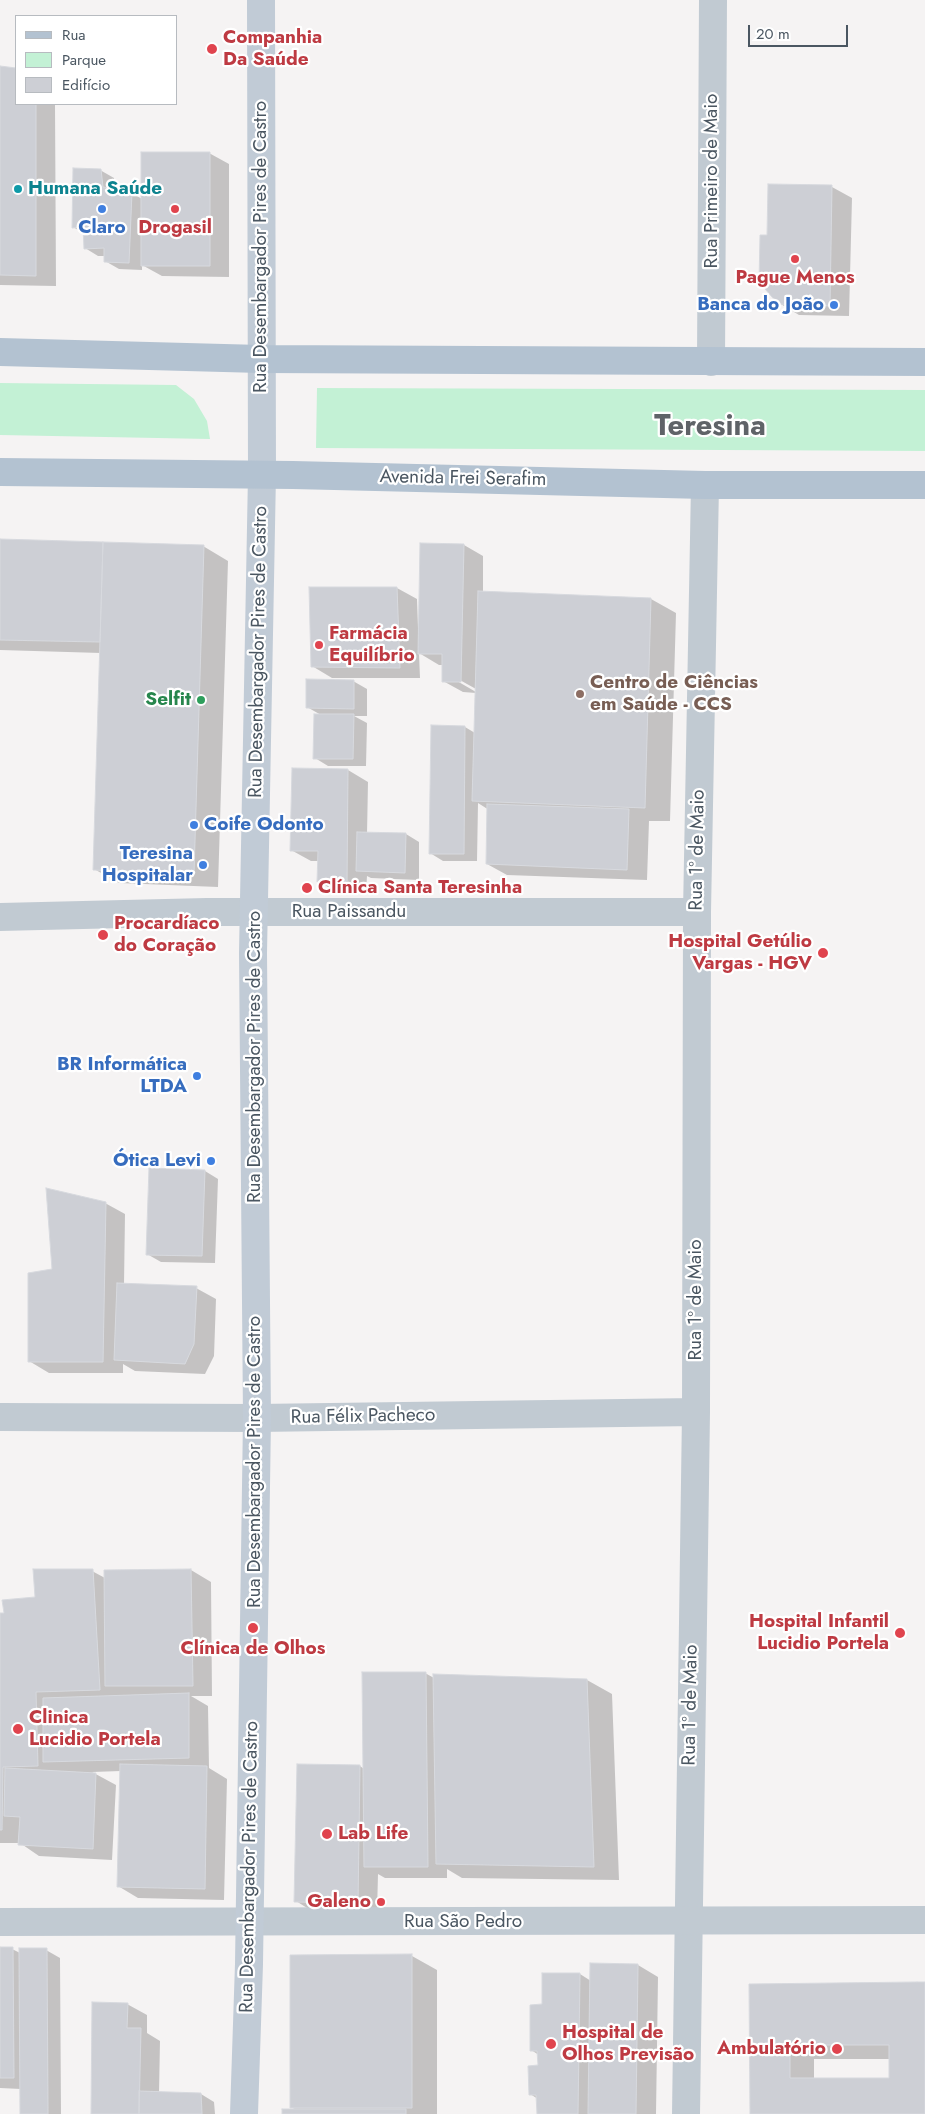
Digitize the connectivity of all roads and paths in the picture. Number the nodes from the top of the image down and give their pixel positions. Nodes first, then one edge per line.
1 (261, 0) edge
2 (713, 0) edge
3 (0, 352) edge
4 (261, 359) junction
5 (711, 362) junction
6 (925, 362) edge
7 (0, 472) edge
8 (262, 474) junction
9 (705, 485) junction
10 (925, 485) edge
11 (254, 912) junction
12 (697, 912) junction
13 (0, 917) edge
14 (696, 1412) junction
15 (0, 1417) edge
16 (257, 1418) junction
17 (925, 1920) edge
18 (0, 1922) edge
19 (249, 1922) junction
20 (688, 1922) junction
21 (244, 2114) edge
22 (686, 2114) edge

1 - 4 main road, Rua Desembargador Pires de Castro
2 - 5 street, Rua Primeiro de Maio
3 - 4 main road
4 - 5 main road
4 - 8 main road, Rua Desembargador Pires de Castro
5 - 6 main road
7 - 8 main road, Avenida Frei Serafim
8 - 9 main road, Avenida Frei Serafim
8 - 11 main road, Rua Desembargador Pires de Castro
9 - 10 main road, Avenida Frei Serafim
9 - 12 street, Rua 1º de Maio
11 - 12 street, Rua Paissandu
11 - 13 street, Rua Paissandu
11 - 16 main road, Rua Desembargador Pires de Castro
12 - 14 street, Rua 1º de Maio
14 - 16 street, Rua Félix Pacheco
14 - 20 street, Rua 1º de Maio
15 - 16 street, Rua Félix Pacheco
16 - 19 main road, Rua Desembargador Pires de Castro
17 - 20 street, Rua São Pedro
18 - 19 street, Rua São Pedro
19 - 20 street, Rua São Pedro
19 - 21 main road, Rua Desembargador Pires de Castro
20 - 22 street, Rua 1º de Maio

